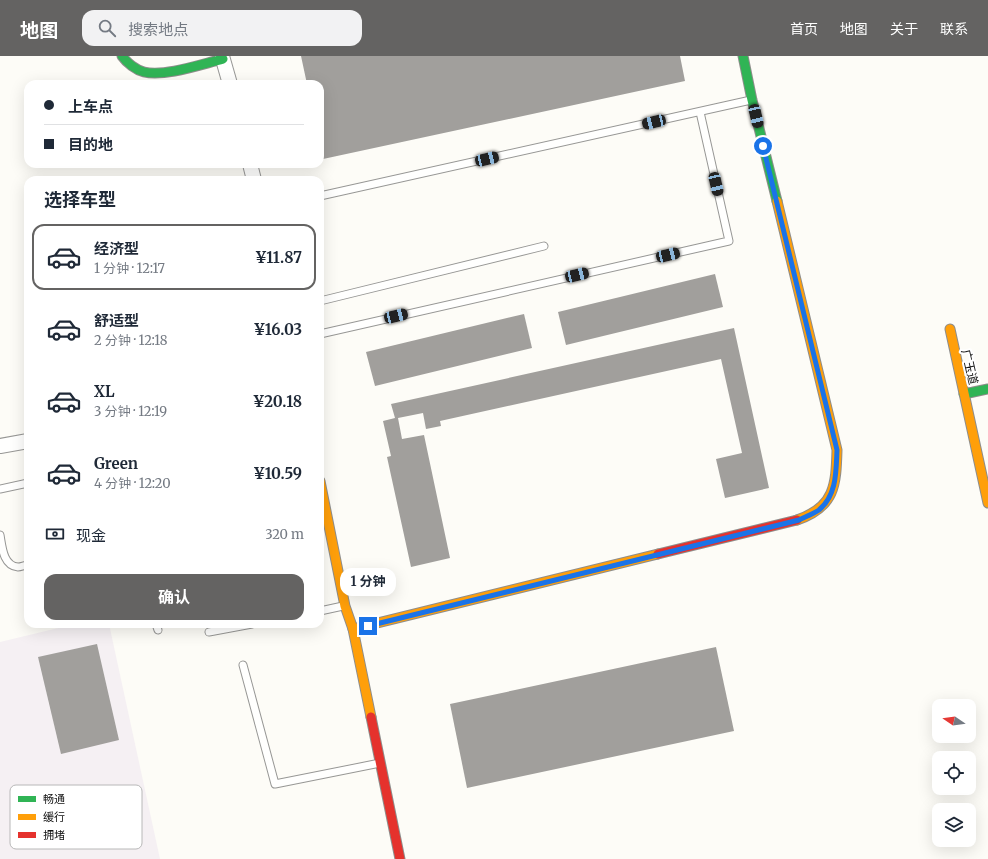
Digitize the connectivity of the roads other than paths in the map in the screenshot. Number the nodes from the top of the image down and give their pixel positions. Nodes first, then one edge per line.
1 (122, 56) edge
2 (743, 56) edge
3 (223, 57) edge
4 (229, 80) edge
5 (752, 100) junction
6 (700, 112) junction
7 (324, 195) edge
8 (544, 246) dead end
9 (324, 300) edge
10 (950, 329) dead end
11 (324, 333) edge
12 (988, 389) edge
13 (964, 394) junction
14 (24, 442) edge
15 (0, 446) edge
16 (24, 484) edge
17 (0, 489) edge
18 (324, 501) edge
19 (988, 503) edge
20 (0, 535) edge
21 (24, 565) edge
22 (345, 606) junction
23 (324, 610) edge
24 (230, 628) edge
25 (353, 630) junction
26 (209, 632) dead end
27 (243, 665) dead end
28 (380, 763) junction
29 (400, 859) edge

1 - 3 street
2 - 5 street
3 - 4 street
5 - 6 lane
5 - 25 street
6 - 7 lane
6 - 11 lane
8 - 9 lane
10 - 13 street, 广玉道
12 - 13 street
13 - 19 street, 广玉道
14 - 15 street
16 - 17 lane
18 - 22 street
20 - 21 lane
22 - 23 lane
22 - 25 street
24 - 26 lane
25 - 28 street
27 - 28 lane
28 - 29 street

